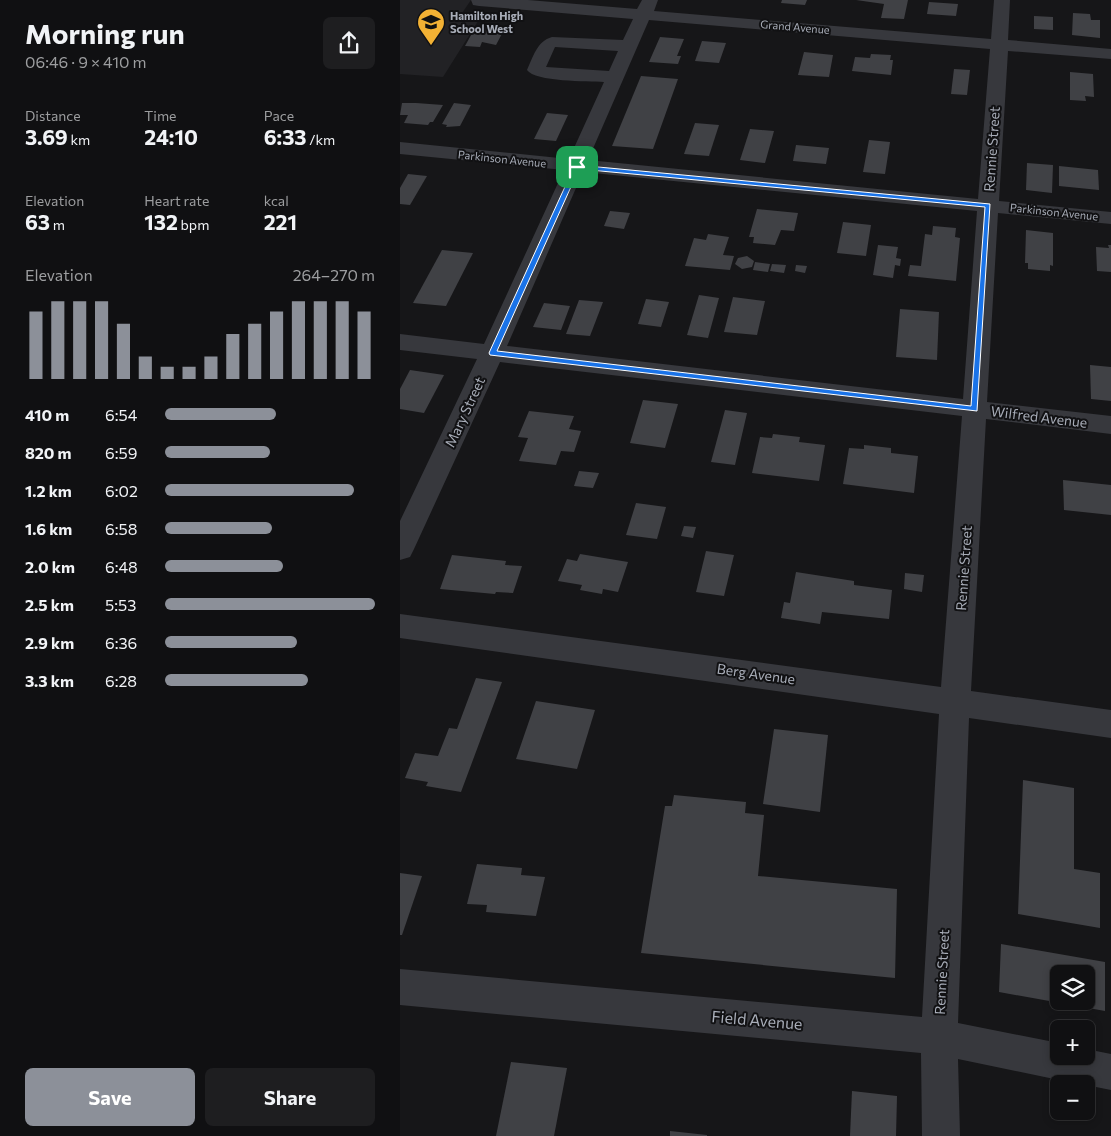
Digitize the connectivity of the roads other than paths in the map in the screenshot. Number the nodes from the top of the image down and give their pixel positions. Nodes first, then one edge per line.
1 (1002, 0) edge
2 (478, 1) edge
3 (647, 7) edge
4 (999, 44) junction
5 (630, 46) junction
6 (1111, 54) edge
7 (616, 77) junction
8 (400, 148) edge
9 (577, 167) junction
10 (988, 206) junction
11 (1111, 218) edge
12 (400, 342) edge
13 (492, 353) junction
14 (975, 409) junction
15 (1111, 425) edge
16 (400, 549) edge
17 (400, 626) edge
18 (955, 701) junction
19 (1111, 724) edge
20 (400, 987) edge
21 (939, 1037) junction
22 (1111, 1072) edge
23 (940, 1136) edge

1 - 4 street, Rennie Street
2 - 3 street, Grand Avenue
3 - 4 street, Grand Avenue
3 - 5 street, Mary Street
4 - 6 street, Grand Avenue
4 - 10 street, Rennie Street
5 - 7 street, Mary Street
5 - 7 street
7 - 9 street, Mary Street
8 - 9 street, Parkinson Avenue
9 - 10 street, Parkinson Avenue
9 - 13 street, Mary Street
10 - 11 street, Parkinson Avenue
10 - 14 street, Rennie Street
12 - 13 street, Wilfred Avenue
13 - 14 street, Wilfred Avenue
13 - 16 street, Mary Street
14 - 15 street, Wilfred Avenue
14 - 18 street, Rennie Street
17 - 18 street, Berg Avenue
18 - 19 street, Berg Avenue
18 - 21 street, Rennie Street
20 - 21 street, Field Avenue
21 - 22 street, Field Avenue
21 - 23 street, Rennie Street

